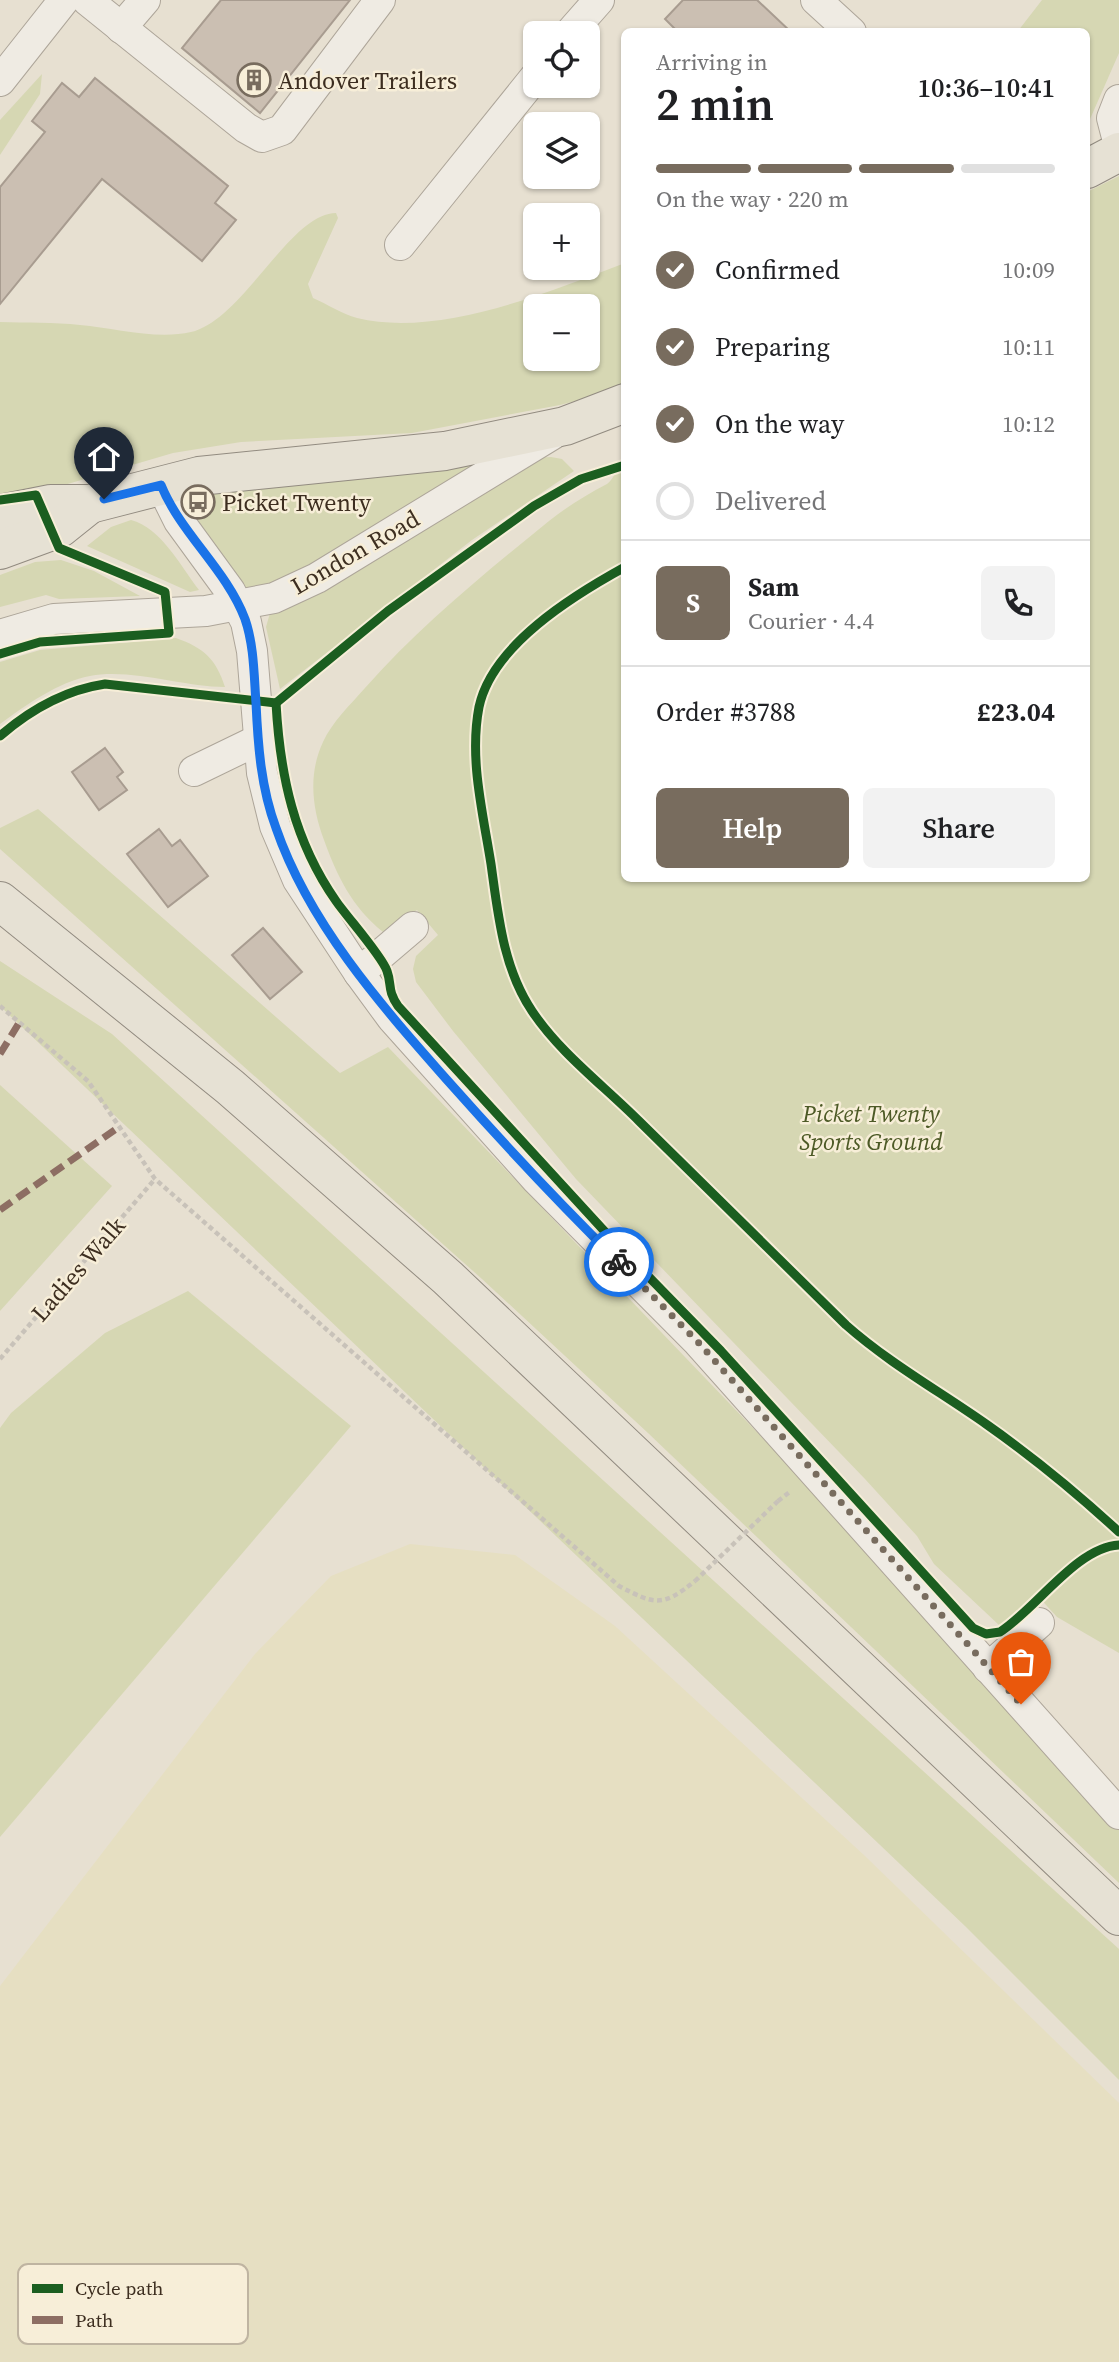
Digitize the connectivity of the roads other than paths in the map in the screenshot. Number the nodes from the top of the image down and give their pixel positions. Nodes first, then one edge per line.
1 (64, 0) edge
2 (87, 0) edge
3 (145, 0) edge
4 (380, 0) edge
5 (599, 0) edge
6 (816, 0) edge
7 (581, 21) edge
8 (121, 28) junction
9 (847, 28) edge
10 (0, 81) edge
11 (523, 92) edge
12 (1119, 100) edge
13 (1119, 145) edge
14 (1119, 152) edge
15 (1090, 167) edge
16 (400, 245) dead end
17 (621, 405) edge
18 (565, 426) junction
19 (161, 485) junction
20 (90, 504) junction
21 (0, 514) edge
22 (0, 550) edge
23 (239, 607) junction
24 (0, 635) edge
25 (258, 740) junction
26 (194, 771) dead end
27 (0, 901) edge
28 (413, 927) dead end
29 (359, 973) junction
30 (1039, 1623) dead end
31 (988, 1668) junction
32 (1119, 1814) edge
33 (1119, 1916) edge

1 - 10 street
2 - 8 street
3 - 8 street
4 - 8 street
5 - 7 street
6 - 9 street
11 - 16 street
12 - 13 street
14 - 15 main road
17 - 18 main road, London Road
18 - 19 main road, London Road
18 - 23 street, London Road
19 - 20 main road, London Road
19 - 23 street
20 - 21 main road, London Road
20 - 22 main road, London Road
23 - 24 street, London Road
23 - 25 street
25 - 26 street
25 - 29 street
27 - 33 main road
28 - 29 street
29 - 31 street
30 - 31 street
31 - 32 street

